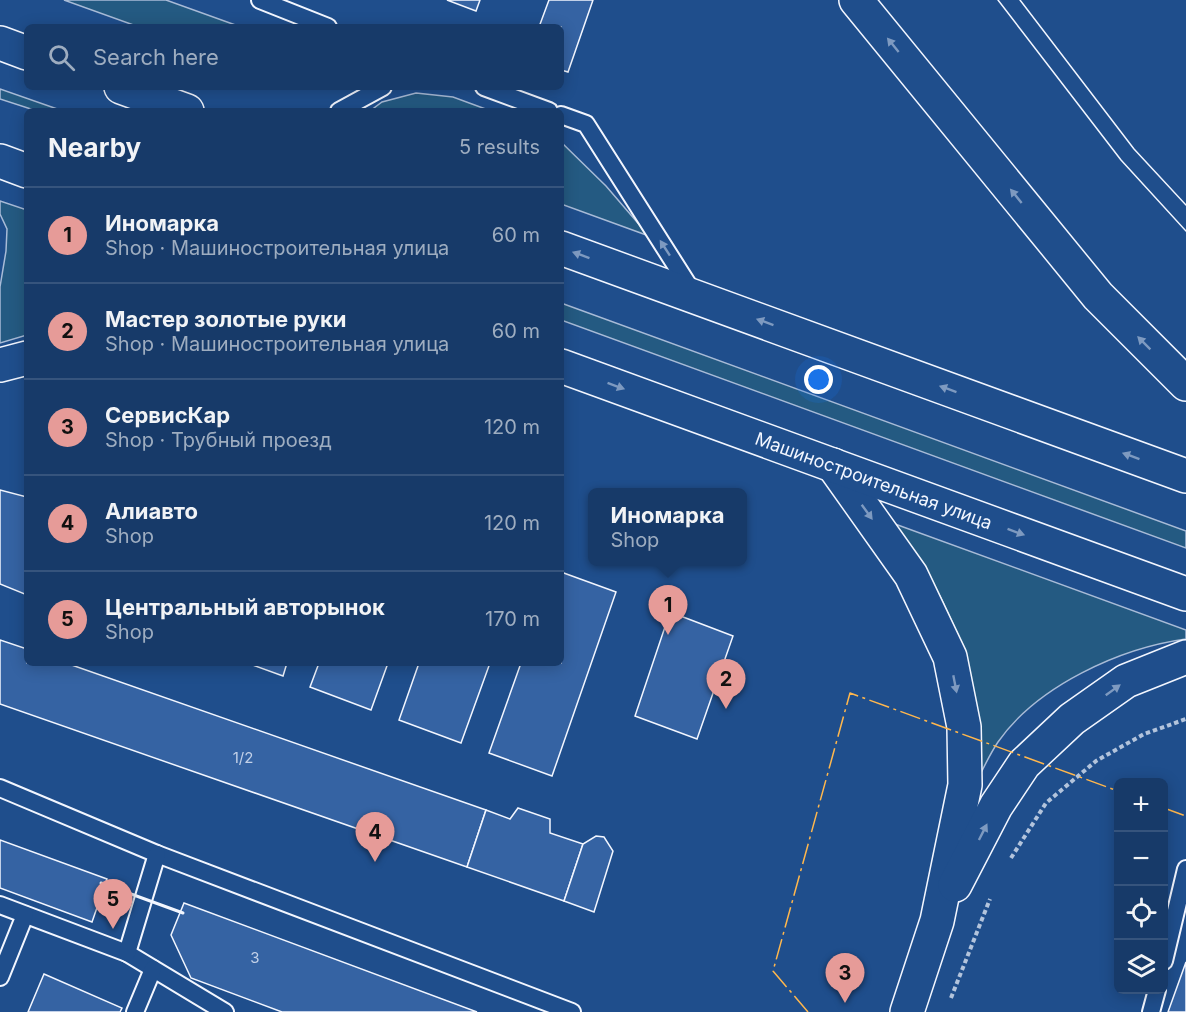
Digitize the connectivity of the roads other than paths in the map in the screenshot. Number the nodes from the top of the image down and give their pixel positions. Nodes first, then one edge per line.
1 (260, 0) edge
2 (856, 0) edge
3 (320, 24) edge
4 (0, 43) edge
5 (24, 52) edge
6 (129, 90) edge
7 (378, 90) edge
8 (492, 90) edge
9 (179, 108) edge
10 (344, 108) edge
11 (541, 108) edge
12 (564, 116) edge
13 (0, 161) edge
14 (24, 170) edge
15 (564, 249) edge
16 (696, 297) junction
17 (24, 359) edge
18 (0, 365) edge
19 (564, 367) edge
20 (1186, 384) edge
21 (832, 465) junction
22 (1186, 476) edge
23 (1186, 594) edge
24 (1186, 657) edge
25 (0, 788) edge
26 (157, 854) junction
27 (1186, 869) edge
28 (0, 905) edge
29 (25, 915) junction
30 (937, 921) junction
31 (1168, 944) edge
32 (128, 953) junction
33 (153, 969) junction
34 (0, 977) edge
35 (1156, 994) edge
36 (135, 1012) edge
37 (225, 1012) edge
38 (572, 1012) edge
39 (907, 1012) edge
40 (1151, 1012) edge

1 - 3 lane
20 -> 2 main road
4 - 5 main road
6 - 9 main road
7 - 10 lane
8 - 11 lane
16 -> 12 lane
13 - 14 main road
16 -> 15 main road
22 -> 16 main road
17 - 18 main road
19 -> 21 main road, Машиностроительная улица
21 -> 23 main road, Машиностроительная улица
21 -> 30 main road
30 -> 24 main road
25 - 26 lane
26 - 32 lane
26 - 38 lane
27 - 31 lane
28 - 29 lane
29 - 32 lane
29 - 34 lane
30 - 39 main road
32 - 33 lane
33 - 36 lane
33 - 37 lane
35 - 40 lane

